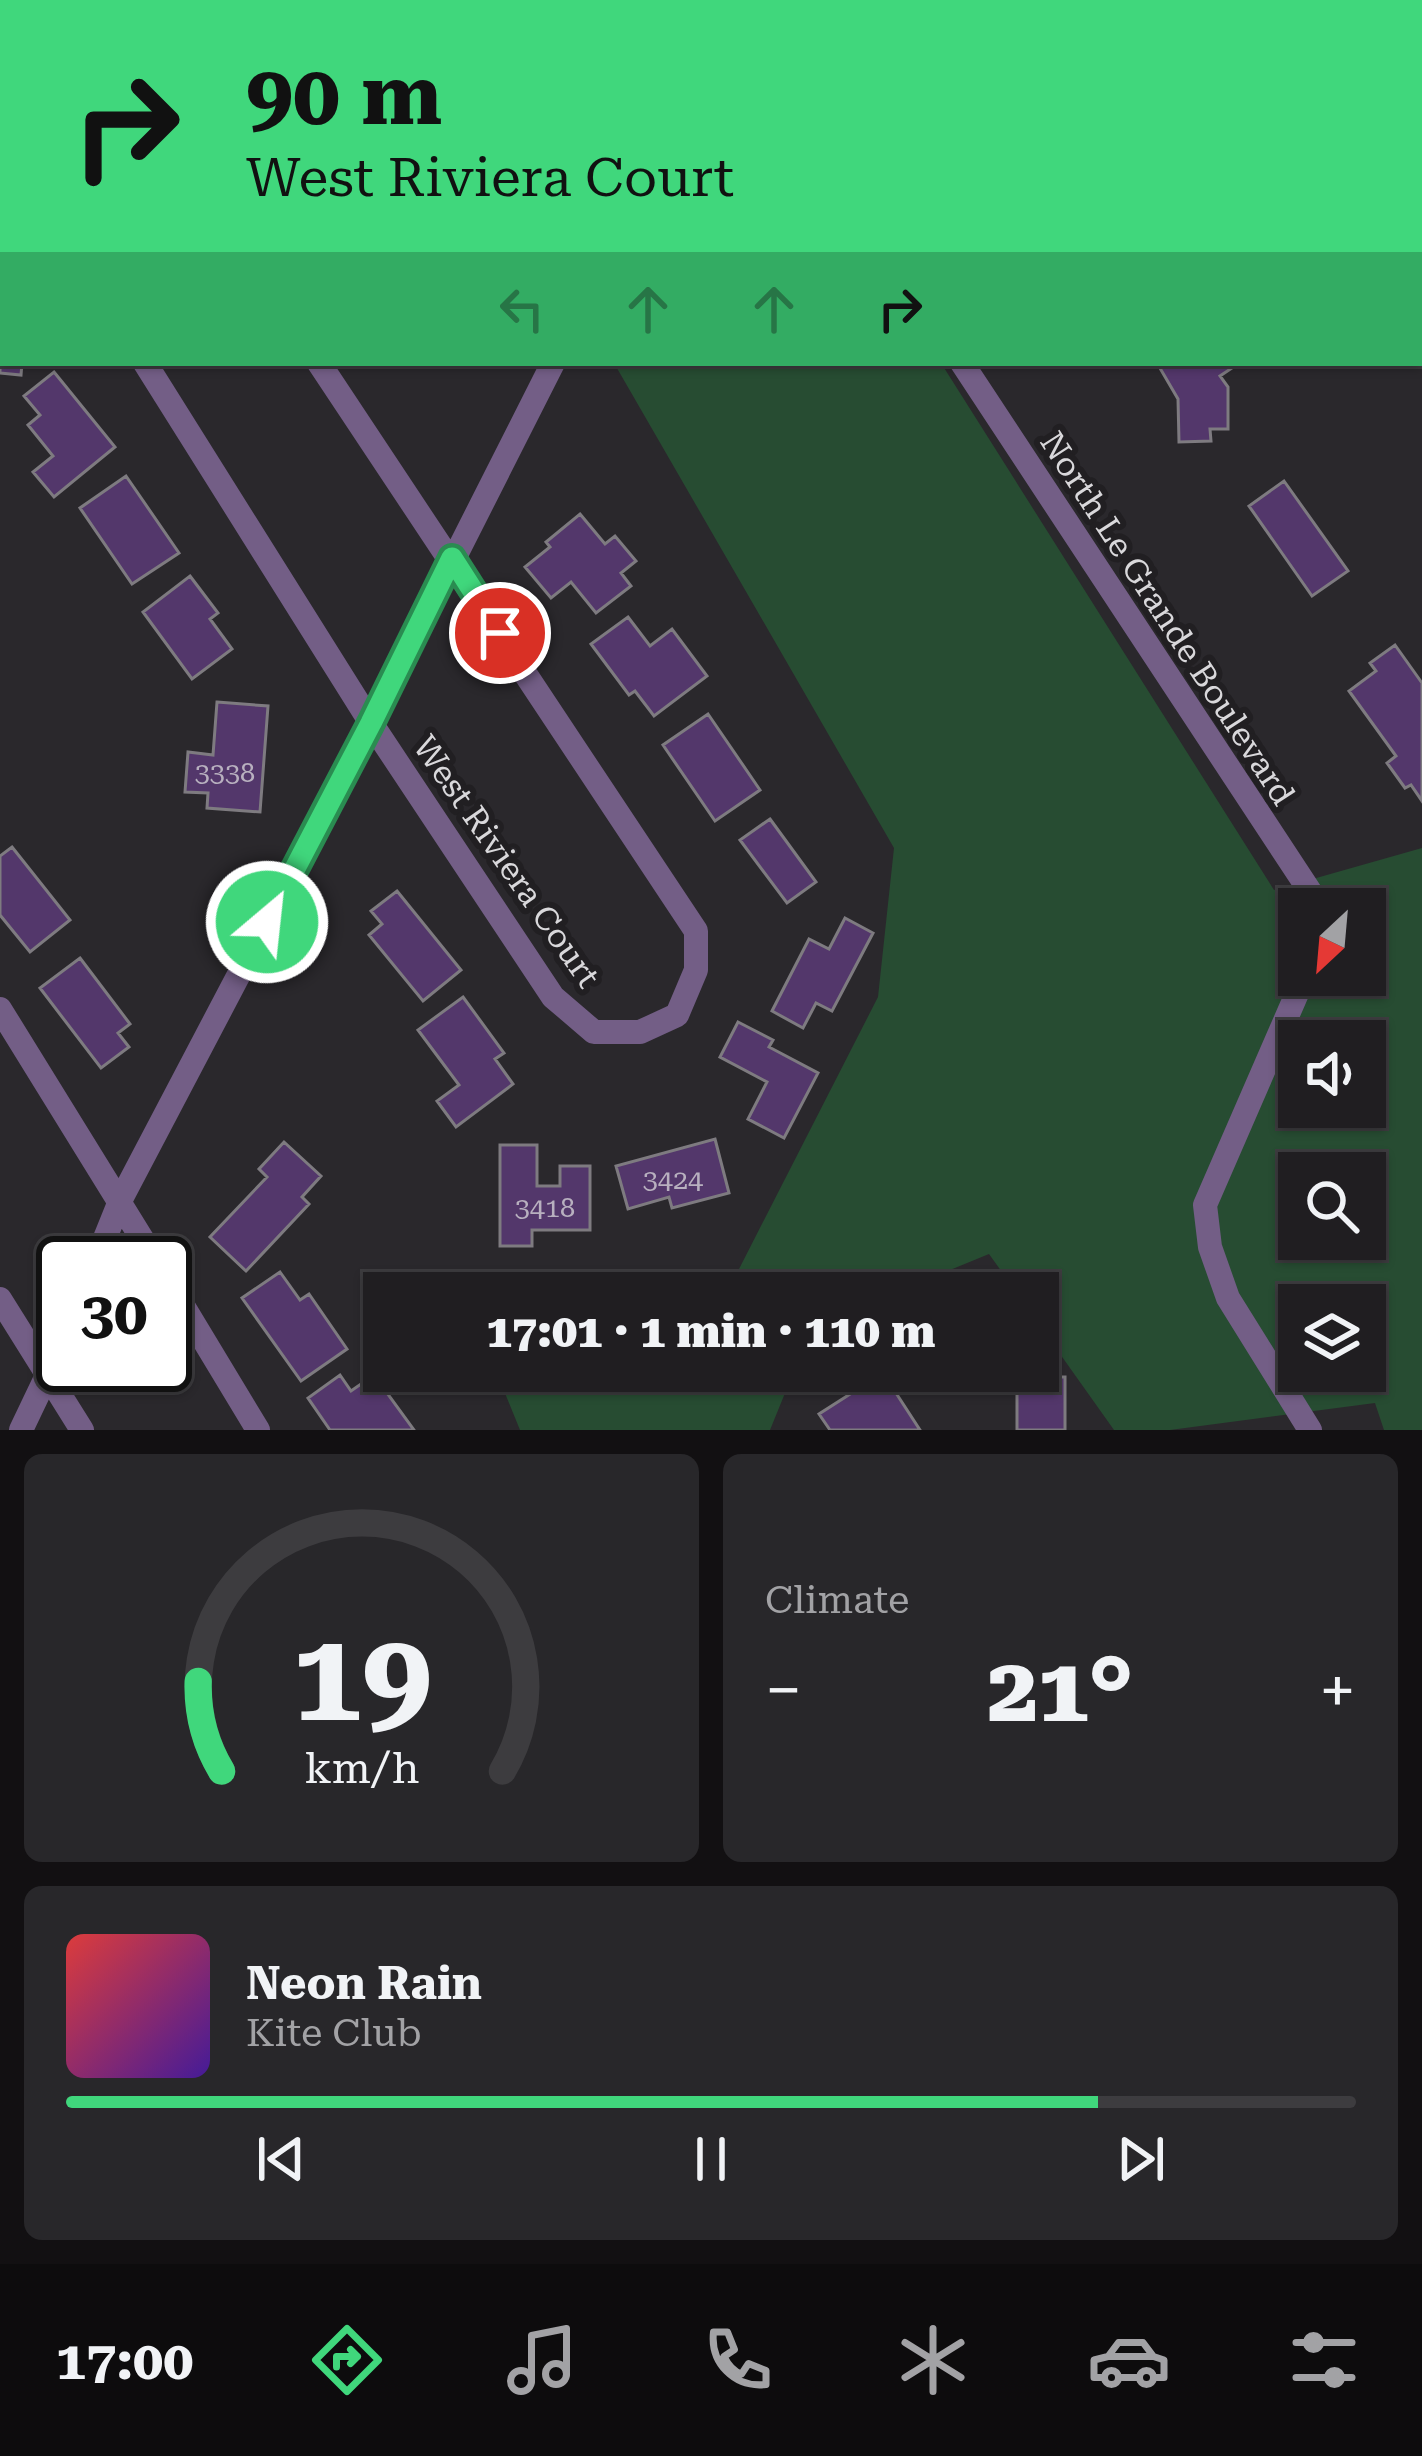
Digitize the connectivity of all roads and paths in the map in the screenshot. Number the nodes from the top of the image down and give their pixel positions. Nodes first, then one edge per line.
1 (147, 366) edge
2 (321, 366) edge
3 (551, 366) edge
4 (964, 366) edge
5 (452, 558) junction
6 (371, 723) junction
7 (1308, 888) edge
8 (1296, 996) edge
9 (0, 1009) edge
10 (120, 1201) junction
11 (106, 1236) edge
12 (141, 1236) edge
13 (0, 1299) edge
14 (192, 1321) edge
15 (36, 1353) edge
16 (41, 1392) edge
17 (60, 1392) edge
18 (21, 1430) edge
19 (82, 1430) edge
20 (258, 1430) edge
21 (1310, 1430) edge

1 - 6 street, West Riviera Court
2 - 5 street, West Riviera Court
3 - 5 street
4 - 7 street, North Le Grande Boulevard
5 - 6 street
5 - 6 street, West Riviera Court
6 - 10 street
8 - 21 street
9 - 10 street
10 - 11 street
10 - 12 street
13 - 15 street
14 - 20 street
16 - 18 street
17 - 19 street

